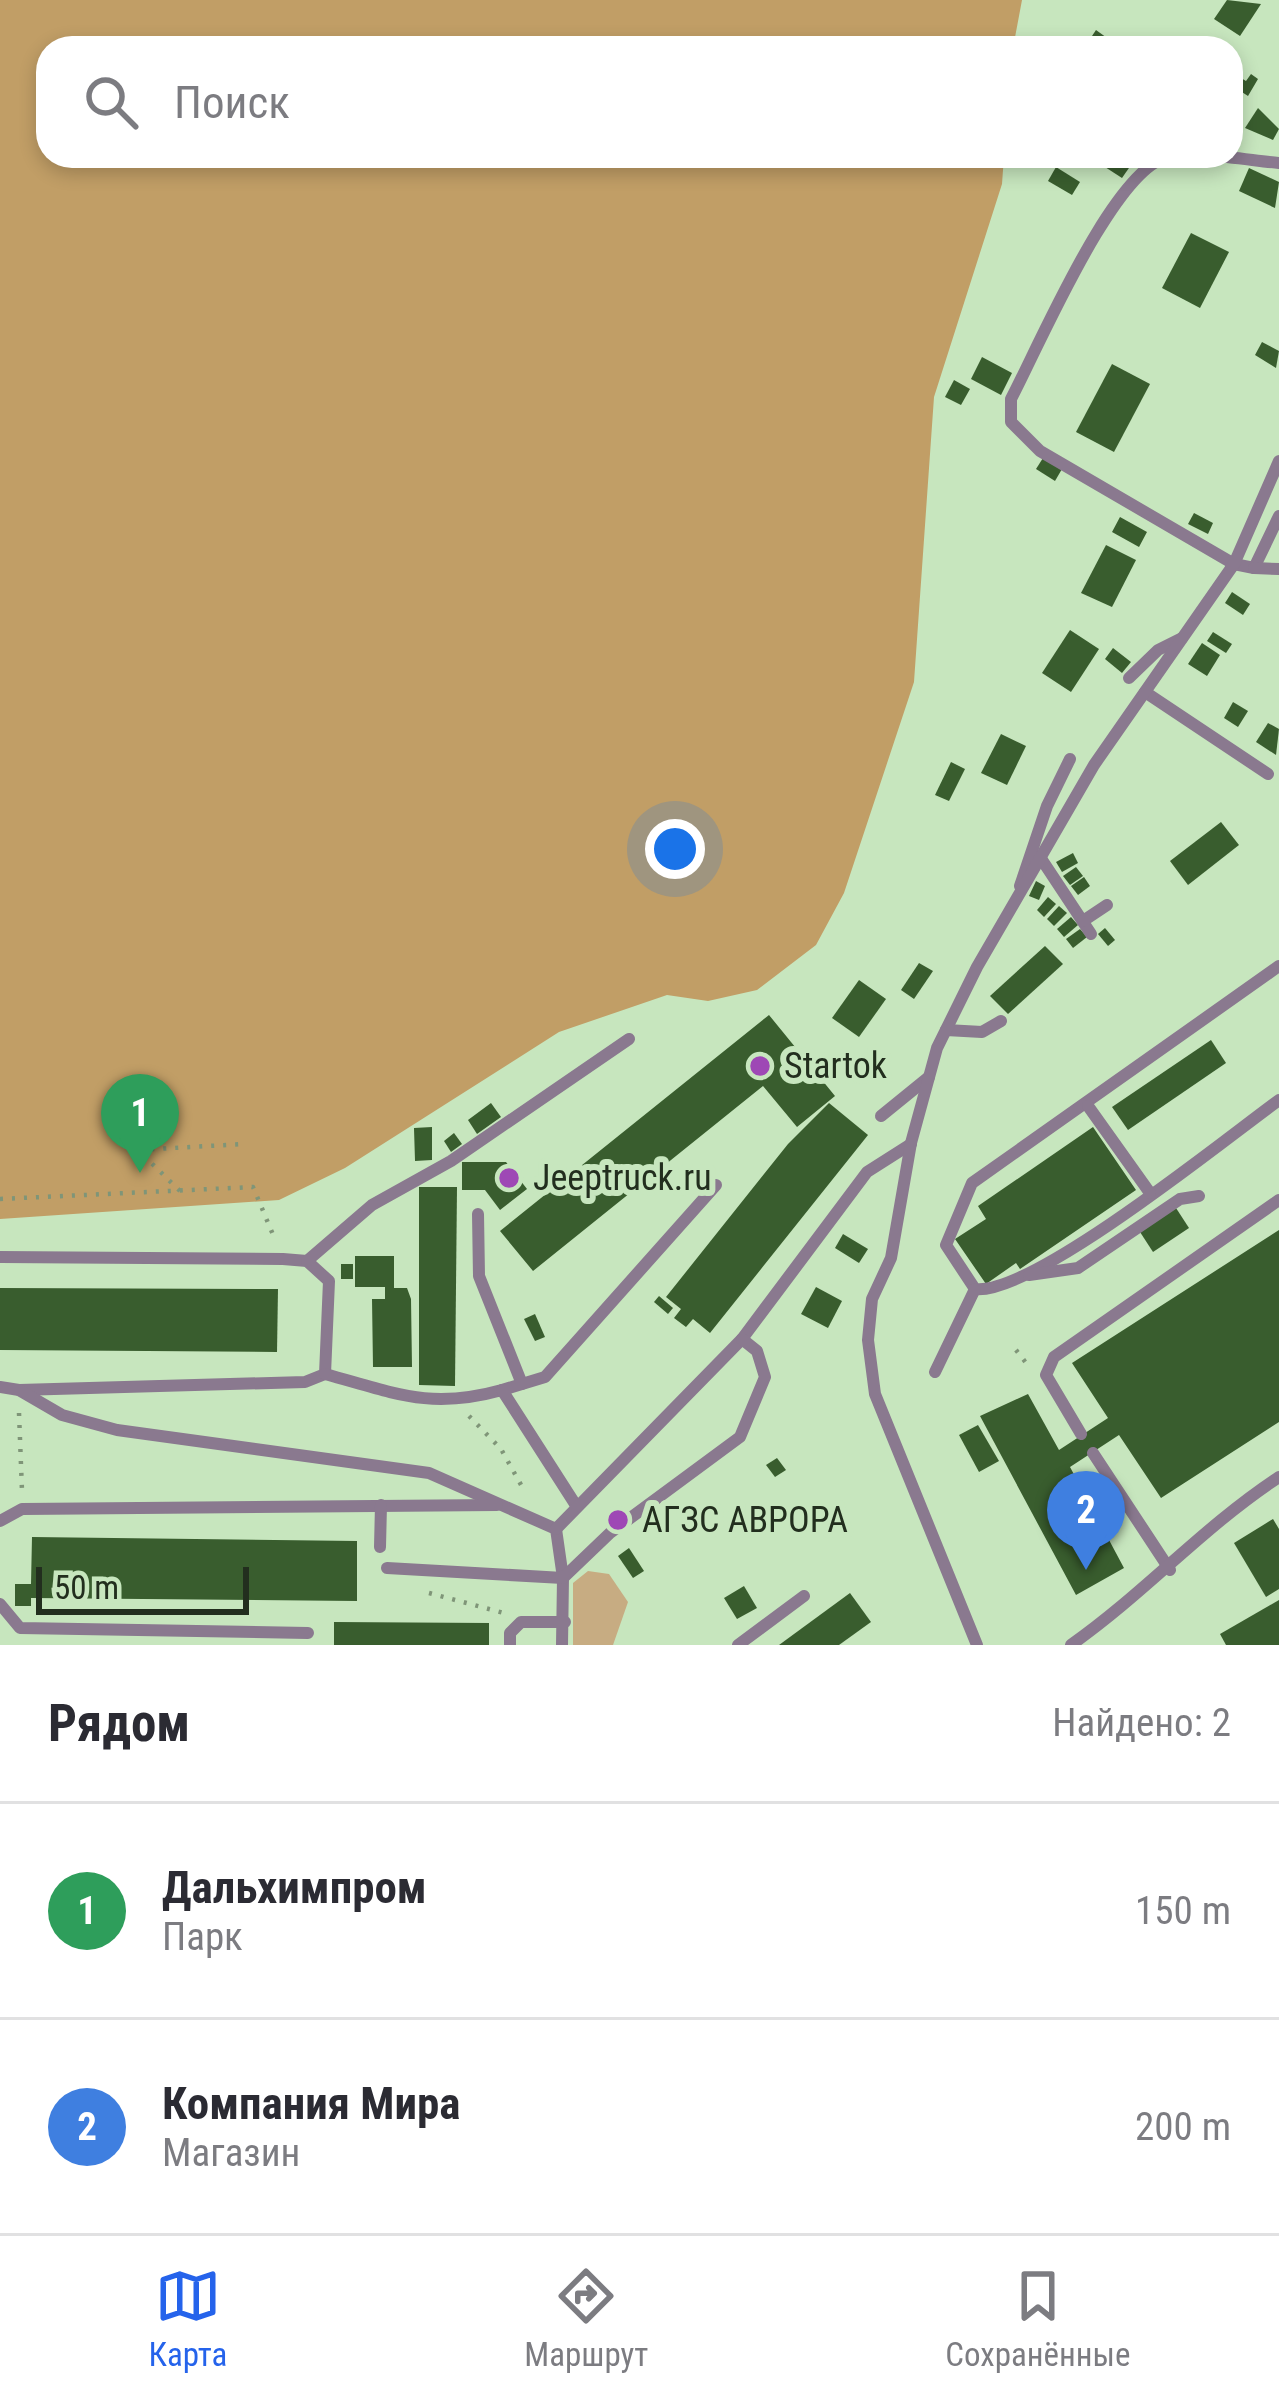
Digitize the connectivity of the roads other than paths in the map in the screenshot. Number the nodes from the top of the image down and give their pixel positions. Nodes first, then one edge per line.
1 (1243, 161) edge
2 (1279, 163) edge
3 (1139, 168) edge
4 (1279, 461) edge
5 (1279, 517) edge
6 (1234, 564) junction
7 (1254, 568) junction
8 (1279, 569) edge
9 (1183, 638) junction
10 (1130, 678) dead end
11 (1145, 692) junction
12 (1070, 759) dead end
13 (1268, 774) dead end
14 (1042, 860) junction
15 (1018, 900) junction
16 (1107, 905) dead end
17 (1279, 966) edge
18 (1001, 1021) dead end
19 (946, 1030) junction
20 (629, 1039) dead end
21 (930, 1076) junction
22 (1279, 1100) edge
23 (1088, 1106) junction
24 (881, 1116) dead end
25 (911, 1144) junction
26 (716, 1185) dead end
27 (1150, 1192) junction
28 (1199, 1196) dead end
29 (1279, 1200) edge
30 (478, 1214) dead end
31 (0, 1257) edge
32 (308, 1261) junction
33 (1028, 1275) junction
34 (976, 1288) junction
35 (742, 1339) junction
36 (935, 1372) dead end
37 (326, 1373) junction
38 (522, 1384) junction
39 (0, 1387) edge
40 (19, 1390) junction
41 (502, 1390) junction
42 (1081, 1434) dead end
43 (1093, 1454) dead end
44 (1279, 1477) edge
45 (381, 1505) junction
46 (505, 1505) junction
47 (577, 1507) junction
48 (0, 1521) edge
49 (556, 1529) junction
50 (380, 1547) dead end
51 (387, 1568) dead end
52 (1170, 1570) junction
53 (563, 1578) junction
54 (804, 1596) dead end
55 (0, 1604) edge
56 (565, 1622) junction
57 (308, 1634) dead end
58 (510, 1645) edge
59 (562, 1645) edge
60 (739, 1645) edge
61 (977, 1645) edge
62 (1071, 1645) edge

1 - 2 lane
3 - 6 lane
4 - 6 lane
5 - 7 lane
6 - 7 lane
6 - 9 lane
7 - 8 lane
9 - 10 lane
9 - 11 lane
11 - 13 lane
11 - 14 lane
12 - 15 lane
14 - 15 lane
14 - 16 lane
15 - 19 lane
17 - 23 lane
18 - 19 lane
19 - 21 lane
20 - 32 lane
21 - 24 lane
21 - 25 lane
22 - 27 lane
23 - 27 lane
23 - 34 lane
25 - 35 lane
25 - 61 lane
26 - 38 lane
27 - 33 lane
28 - 33 lane
29 - 42 lane
30 - 38 lane
31 - 32 lane
32 - 37 lane
33 - 34 lane
34 - 36 lane
35 - 47 lane
35 - 53 lane
37 - 40 lane
37 - 41 lane
38 - 41 lane
39 - 40 lane
40 - 46 lane
41 - 47 lane
43 - 52 lane
44 - 52 lane
45 - 46 lane
45 - 48 lane
45 - 50 lane
46 - 49 lane
47 - 49 lane
49 - 53 lane
51 - 53 lane
52 - 62 lane
53 - 56 lane
54 - 60 lane
55 - 57 lane
56 - 58 lane
56 - 59 lane

